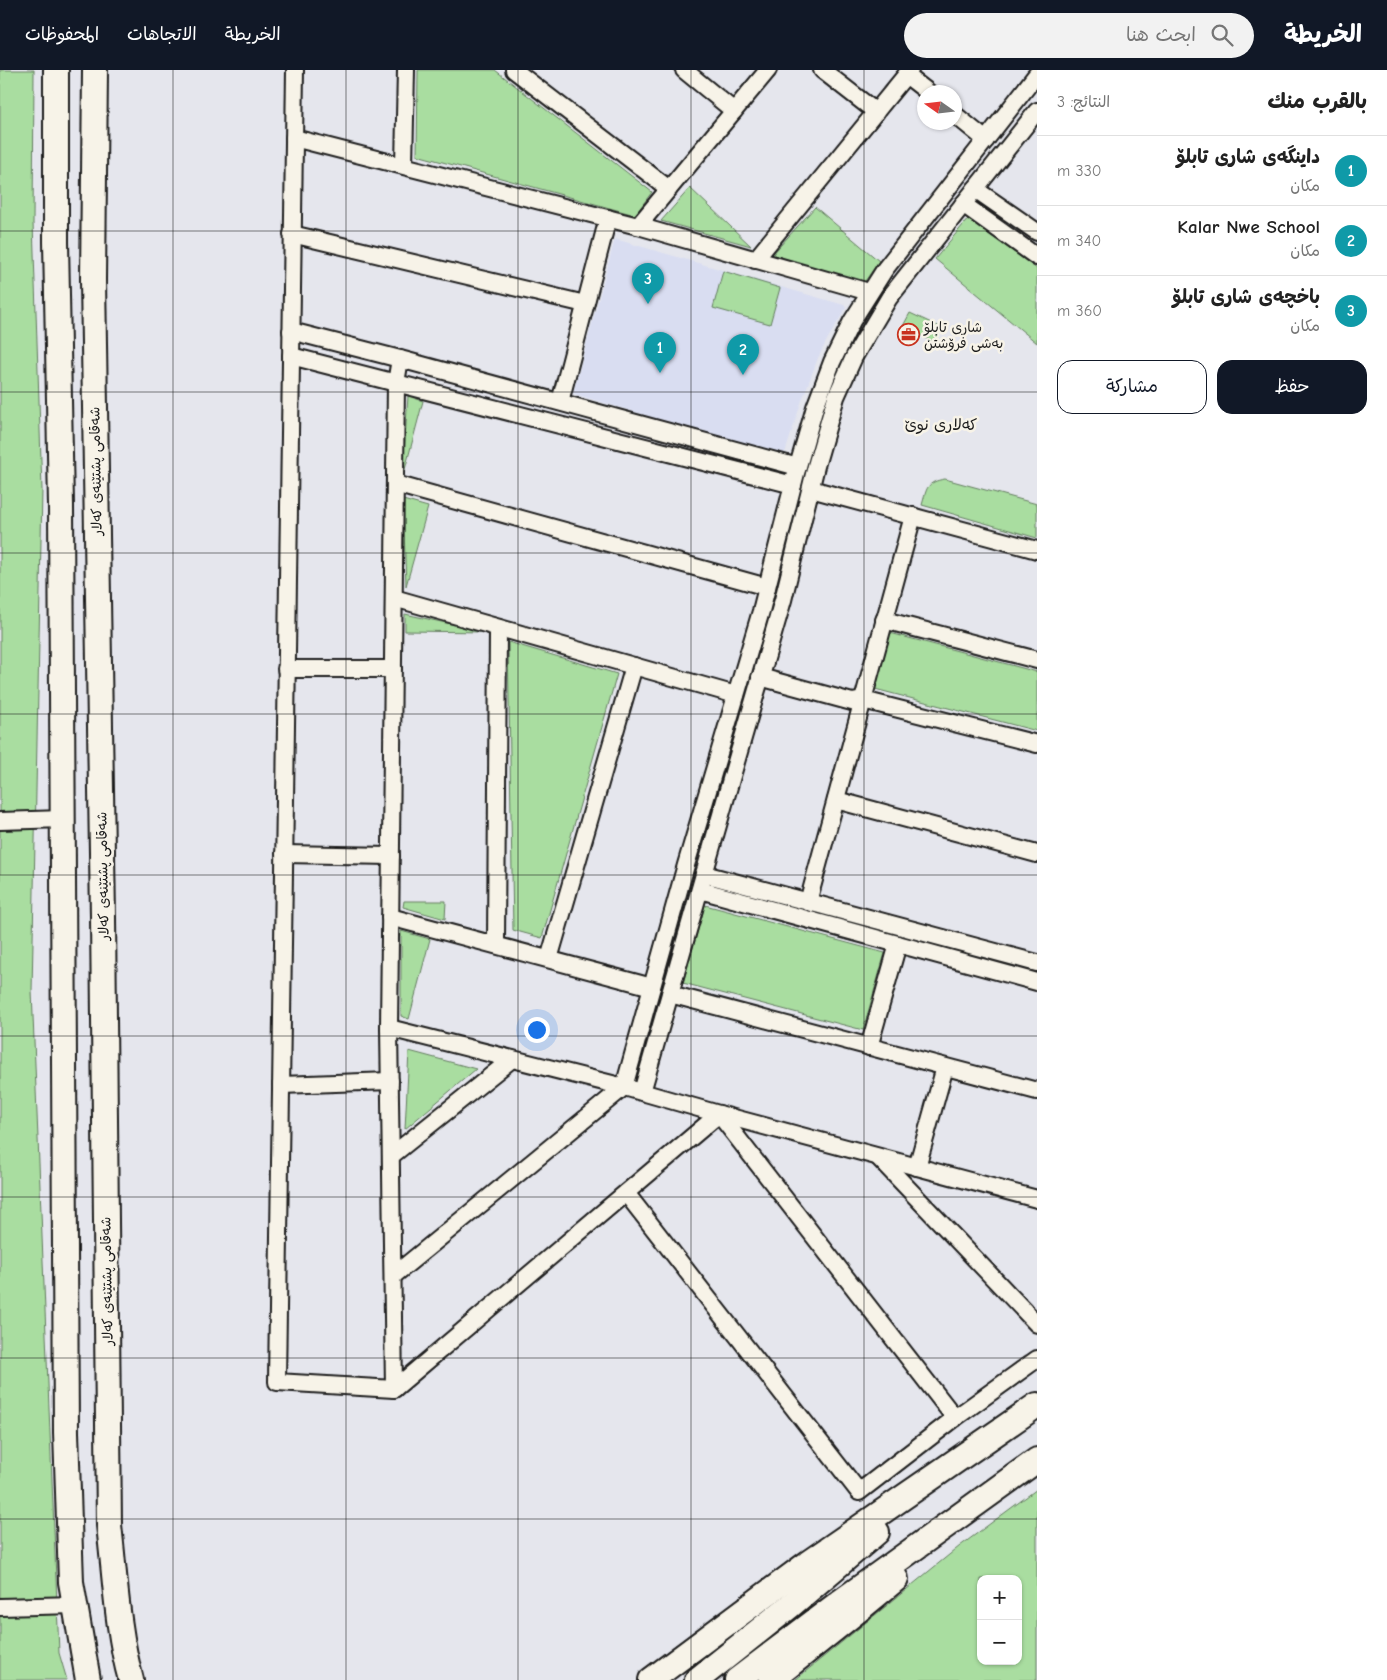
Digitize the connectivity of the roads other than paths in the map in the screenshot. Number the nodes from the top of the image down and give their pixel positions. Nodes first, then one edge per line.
1 (56, 70) edge
2 (95, 70) edge
3 (294, 70) edge
4 (406, 70) edge
5 (514, 70) edge
6 (684, 70) edge
7 (768, 70) edge
8 (822, 70) edge
9 (908, 72) edge
10 (1037, 74) edge
11 (921, 85) edge
12 (734, 111) junction
13 (1037, 111) edge
14 (876, 112) junction
15 (962, 120) edge
16 (294, 138) junction
17 (986, 140) junction
18 (404, 165) junction
19 (669, 189) junction
20 (975, 189) junction
21 (963, 204) junction
22 (608, 218) junction
23 (638, 226) junction
24 (1037, 232) edge
25 (292, 234) junction
26 (1037, 257) edge
27 (755, 260) junction
28 (869, 292) junction
29 (585, 304) junction
30 (291, 331) junction
31 (838, 347) junction
32 (291, 356) junction
33 (854, 357) junction
34 (400, 359) junction
35 (396, 383) junction
36 (560, 402) junction
37 (798, 467) junction
38 (395, 484) junction
39 (793, 485) junction
40 (811, 489) junction
41 (913, 516) junction
42 (1037, 550) edge
43 (767, 587) junction
44 (394, 598) junction
45 (884, 620) junction
46 (498, 628) junction
47 (1037, 660) edge
48 (634, 666) junction
49 (286, 669) junction
50 (393, 669) junction
51 (760, 677) junction
52 (736, 695) junction
53 (863, 700) junction
54 (1037, 744) edge
55 (836, 800) junction
56 (63, 819) junction
57 (0, 821) edge
58 (284, 854) junction
59 (1037, 854) edge
60 (391, 856) junction
61 (702, 882) junction
62 (808, 902) junction
63 (390, 917) junction
64 (898, 944) junction
65 (496, 945) junction
66 (972, 946) junction
67 (549, 960) junction
68 (967, 963) junction
69 (1037, 963) edge
70 (1037, 982) edge
71 (652, 987) junction
72 (670, 994) junction
73 (389, 1028) junction
74 (869, 1047) junction
75 (512, 1059) junction
76 (945, 1067) junction
77 (390, 1082) junction
78 (281, 1085) junction
79 (624, 1087) junction
80 (1037, 1091) edge
81 (642, 1092) junction
82 (719, 1114) junction
83 (391, 1156) junction
84 (878, 1156) junction
85 (917, 1167) junction
86 (626, 1192) junction
87 (1037, 1199) edge
88 (393, 1276) junction
89 (1037, 1324) edge
90 (1037, 1359) edge
91 (394, 1390) junction
92 (1037, 1405) edge
93 (955, 1418) junction
94 (973, 1449) junction
95 (1037, 1460) edge
96 (1005, 1484) junction
97 (75, 1605) junction
98 (0, 1607) edge
99 (88, 1680) edge
100 (131, 1680) edge
101 (651, 1680) edge
102 (697, 1680) edge
103 (738, 1680) edge
104 (772, 1680) edge

1 - 56 highway
2 - 100 highway, شەقامی پشتێنەی کەلار
3 - 16 street
4 - 18 street
5 - 19 street
6 - 12 street
7 - 12 street
8 - 14 street
9 - 11 street
9 - 14 street
10 - 17 street
12 - 19 street
13 - 20 street
14 - 27 street
15 - 17 street
16 - 18 street
16 - 25 street
17 - 28 street
18 - 22 street
19 - 23 street
20 - 21 street
20 - 24 street
21 - 26 street
21 - 33 street
22 - 23 street
22 - 29 street
23 - 27 street
25 - 29 street
25 - 30 street
27 - 28 street
28 - 31 street
29 - 36 street
30 - 32 street
30 - 34 street
31 - 33 street
31 - 37 street
32 - 35 street
32 - 49 street
33 - 40 street
34 - 35 street
34 - 36 street
35 - 38 street
35 - 39 street
36 - 37 street
37 - 39 street
38 - 43 street
38 - 44 street
39 - 43 street
40 - 41 street
40 - 51 street
41 - 42 street
41 - 45 street
43 - 52 street
44 - 46 street
44 - 50 street
45 - 47 street
45 - 53 street
46 - 48 street
46 - 65 street
48 - 52 street
48 - 67 street
49 - 50 street
49 - 58 street
50 - 60 street
51 - 53 street
51 - 61 street
52 - 71 street
53 - 54 street
53 - 55 street
55 - 59 street
55 - 62 street
56 - 57 street
56 - 97 highway
58 - 60 street
58 - 78 street
60 - 63 street
61 - 62 street
61 - 64 street
61 - 72 street
62 - 66 street
63 - 65 street
63 - 73 street
64 - 68 street
64 - 74 street
65 - 67 street
66 - 68 street
66 - 69 street
67 - 71 street
68 - 70 street
71 - 79 street
72 - 74 street
72 - 81 street
73 - 75 street
73 - 77 street
74 - 76 street
75 - 79 street
75 - 83 street
76 - 80 street
76 - 85 street
77 - 78 street
77 - 83 street
78 - 91 street
79 - 81 street
79 - 88 street
81 - 82 street
82 - 84 street
82 - 86 street
82 - 93 street
83 - 88 street
84 - 85 street
84 - 89 street
85 - 87 street
86 - 91 street
86 - 93 street
88 - 91 street
90 - 93 street
92 - 94 highway
94 - 101 highway
94 - 102 highway
95 - 96 highway
96 - 103 highway
96 - 104 highway
97 - 98 street
97 - 99 highway

